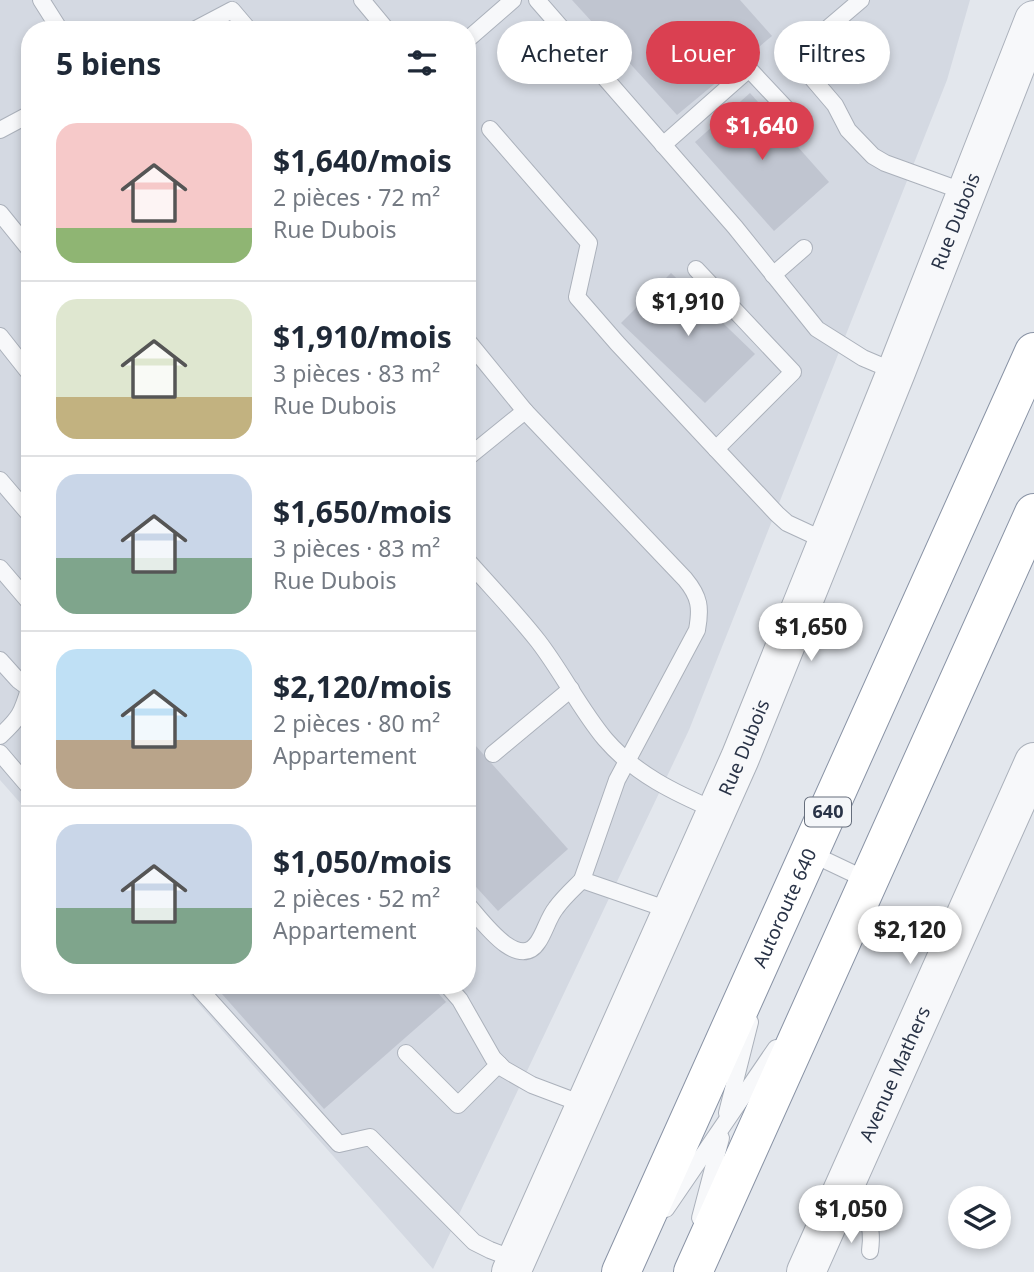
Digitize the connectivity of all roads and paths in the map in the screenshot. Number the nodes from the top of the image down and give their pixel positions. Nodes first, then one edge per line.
1 (41, 0) edge
2 (362, 0) edge
3 (513, 0) edge
4 (537, 0) edge
5 (861, 0) edge
6 (1034, 20) edge
7 (54, 21) edge
8 (211, 21) edge
9 (241, 21) edge
10 (380, 21) edge
11 (476, 32) edge
12 (794, 117) dead end
13 (21, 119) edge
14 (490, 129) dead end
15 (0, 130) edge
16 (663, 145) junction
17 (965, 192) junction
18 (0, 213) edge
19 (21, 239) edge
20 (804, 248) dead end
21 (696, 268) dead end
22 (773, 275) junction
23 (0, 336) edge
24 (476, 351) edge
25 (1034, 352) edge
26 (21, 363) edge
27 (896, 372) junction
28 (525, 411) junction
29 (716, 449) junction
30 (476, 451) edge
31 (0, 480) edge
32 (21, 504) edge
33 (1034, 513) edge
34 (828, 542) junction
35 (0, 568) edge
36 (476, 570) edge
37 (21, 592) edge
38 (0, 660) edge
39 (21, 682) edge
40 (571, 689) junction
41 (21, 713) edge
42 (0, 736) edge
43 (0, 753) edge
44 (494, 754) dead end
45 (627, 761) junction
46 (1034, 762) edge
47 (21, 778) edge
48 (717, 811) junction
49 (810, 853) junction
50 (582, 880) junction
51 (869, 881) junction
52 (672, 911) junction
53 (476, 914) edge
54 (772, 939) junction
55 (829, 971) junction
56 (204, 994) edge
57 (455, 994) edge
58 (406, 1053) dead end
59 (499, 1064) junction
60 (585, 1105) junction
61 (724, 1124) junction
62 (841, 1193) junction
63 (870, 1251) dead end
64 (514, 1266) edge
65 (622, 1272) edge
66 (685, 1272) edge
67 (693, 1272) edge
68 (806, 1272) edge

1 - 7 lane
2 - 10 lane
3 - 11 lane
4 - 16 lane
5 - 17 lane
6 - 17 street, Rue Dubois
8 - 9 lane
12 - 16 lane
13 - 15 lane
14 - 29 lane
16 - 22 lane
17 - 27 street, Rue Dubois
18 - 19 lane
20 - 22 lane
21 - 29 lane
22 - 27 lane
23 - 26 lane
24 - 28 lane
25 - 49 highway, Autoroute 640 / 640
27 - 34 street, Rue Dubois
28 - 30 lane
28 - 45 lane
29 - 34 lane
31 - 32 lane
33 - 51 highway
34 - 48 street, Rue Dubois
35 - 37 lane
36 - 40 lane
38 - 39 lane
40 - 44 lane
40 - 45 lane
41 - 42 lane
43 - 47 lane
45 - 48 lane
45 - 50 lane
46 - 62 street, Avenue Mathers
48 - 52 street, Rue Dubois
49 - 51 lane
49 - 54 highway, Autoroute 640 / 640
50 - 52 lane
50 - 53 lane
51 - 55 highway
52 - 60 street, Rue Dubois
54 - 61 lane
54 - 65 highway, Autoroute 640 / 640
55 - 61 lane
55 - 67 highway
56 - 64 lane
57 - 59 lane
58 - 59 lane
59 - 60 lane
60 - 64 street, Rue Dubois
61 - 65 lane
61 - 66 lane
62 - 63 lane
62 - 68 street, Avenue Mathers

